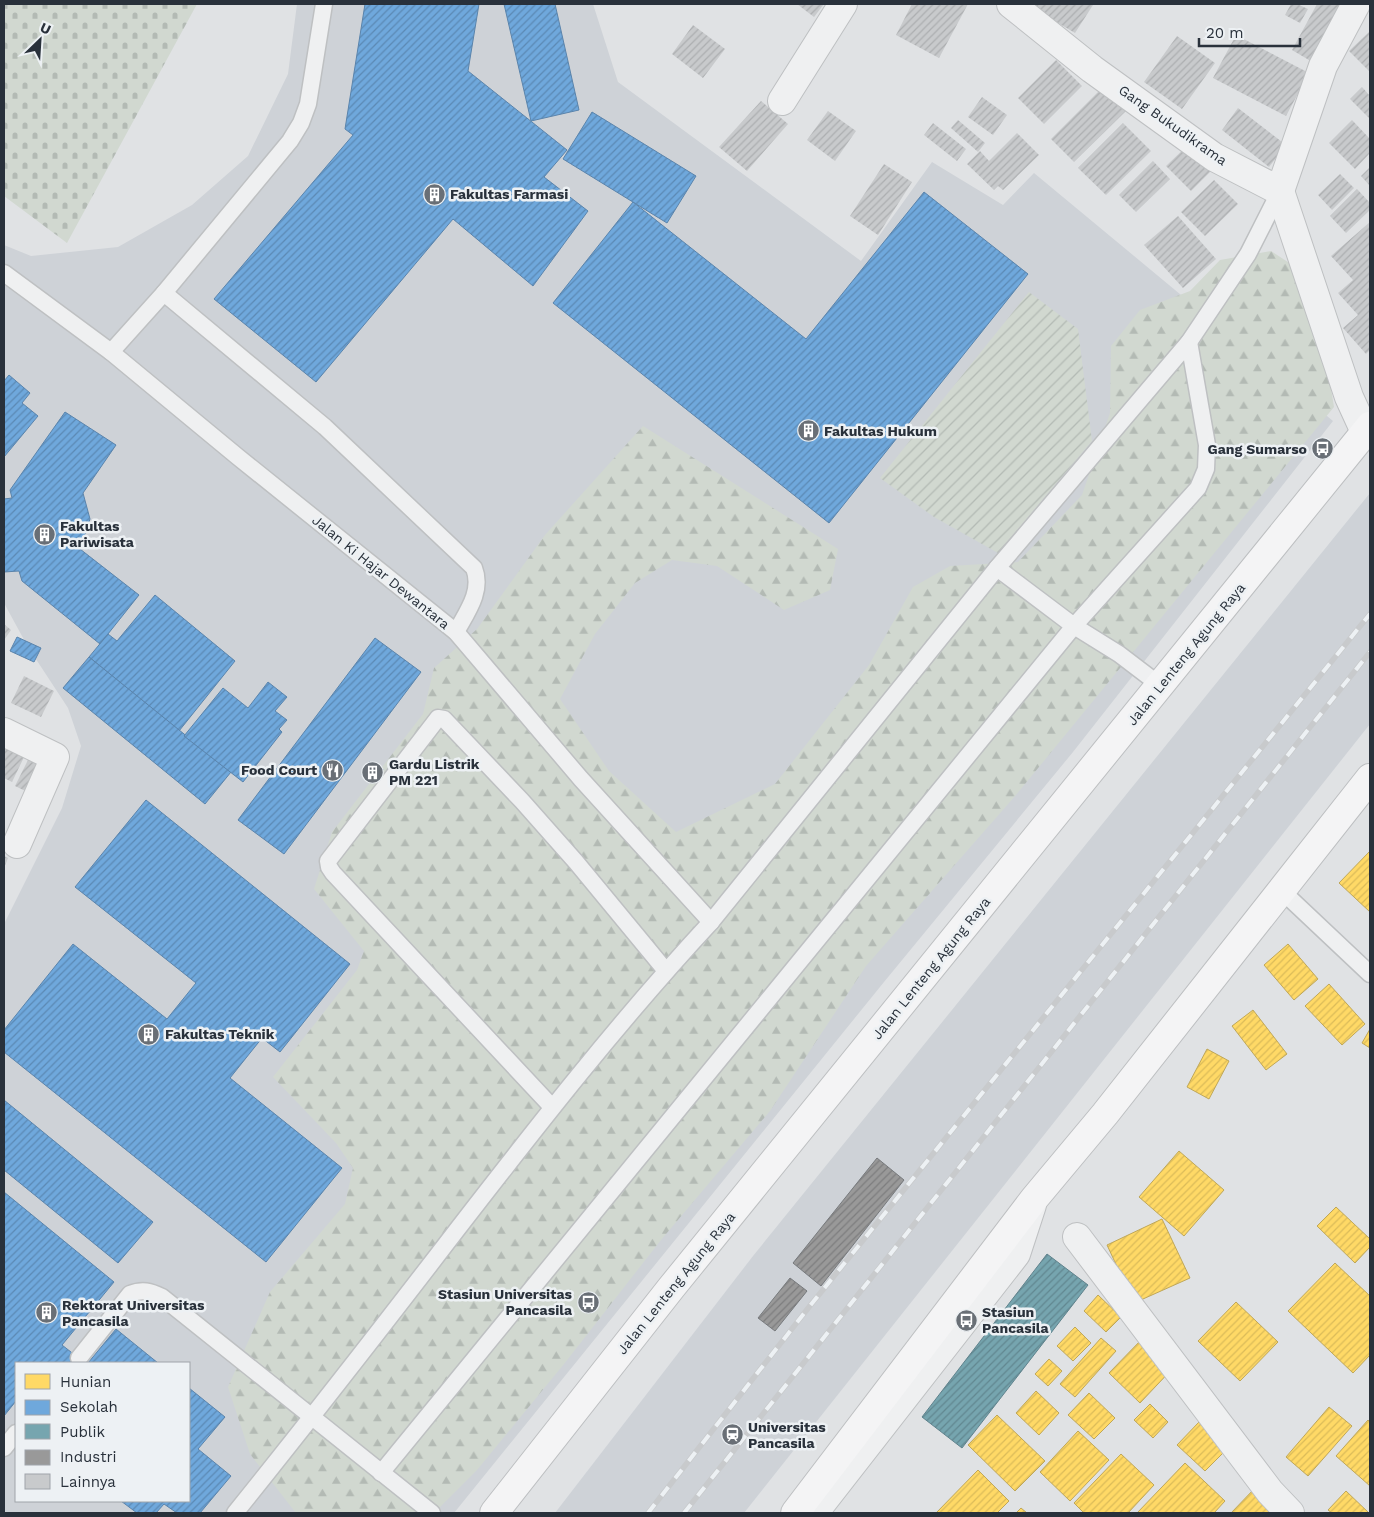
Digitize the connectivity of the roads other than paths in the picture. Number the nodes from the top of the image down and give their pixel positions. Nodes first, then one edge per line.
1 (324, 4) edge
2 (843, 4) edge
3 (1011, 4) edge
4 (1356, 4) edge
5 (782, 101) dead end
6 (1280, 191) junction
7 (4, 273) edge
8 (164, 293) junction
9 (1188, 342) junction
10 (111, 352) junction
11 (1368, 429) edge
12 (997, 568) junction
13 (1074, 626) junction
14 (456, 632) junction
15 (1160, 686) junction
16 (4, 732) edge
17 (1370, 778) edge
18 (17, 844) dead end
19 (1282, 891) junction
20 (711, 922) junction
21 (666, 971) junction
22 (1370, 974) edge
23 (552, 1107) junction
24 (1034, 1199) junction
25 (1077, 1237) dead end
26 (79, 1358) dead end
27 (312, 1418) junction
28 (15, 1434) edge
29 (4, 1448) edge
30 (381, 1473) junction
31 (235, 1513) edge
32 (432, 1513) edge
33 (494, 1513) edge
34 (795, 1513) edge
35 (814, 1513) edge
36 (1290, 1513) edge

1 - 8 lane
2 - 5 street
3 - 6 street, Gang Bukudikrama
4 - 6 street
6 - 9 lane
6 - 11 street
7 - 10 lane, Jalan Ki Hajar Dewantara
8 - 10 lane
8 - 14 lane
9 - 12 lane
9 - 13 lane
10 - 14 lane, Jalan Ki Hajar Dewantara
11 - 15 main road, Jalan Lenteng Agung Raya
12 - 13 lane
12 - 20 lane
13 - 15 lane
13 - 30 lane
14 - 20 lane, Jalan Ki Hajar Dewantara
15 - 33 main road, Jalan Lenteng Agung Raya
16 - 18 street
17 - 19 main road
19 - 22 lane
19 - 24 main road
20 - 21 lane
21 - 23 lane
21 - 23 lane
23 - 27 lane
24 - 34 main road
24 - 35 street
25 - 36 street
26 - 27 lane
27 - 30 lane
27 - 31 lane
28 - 29 lane
30 - 32 lane

